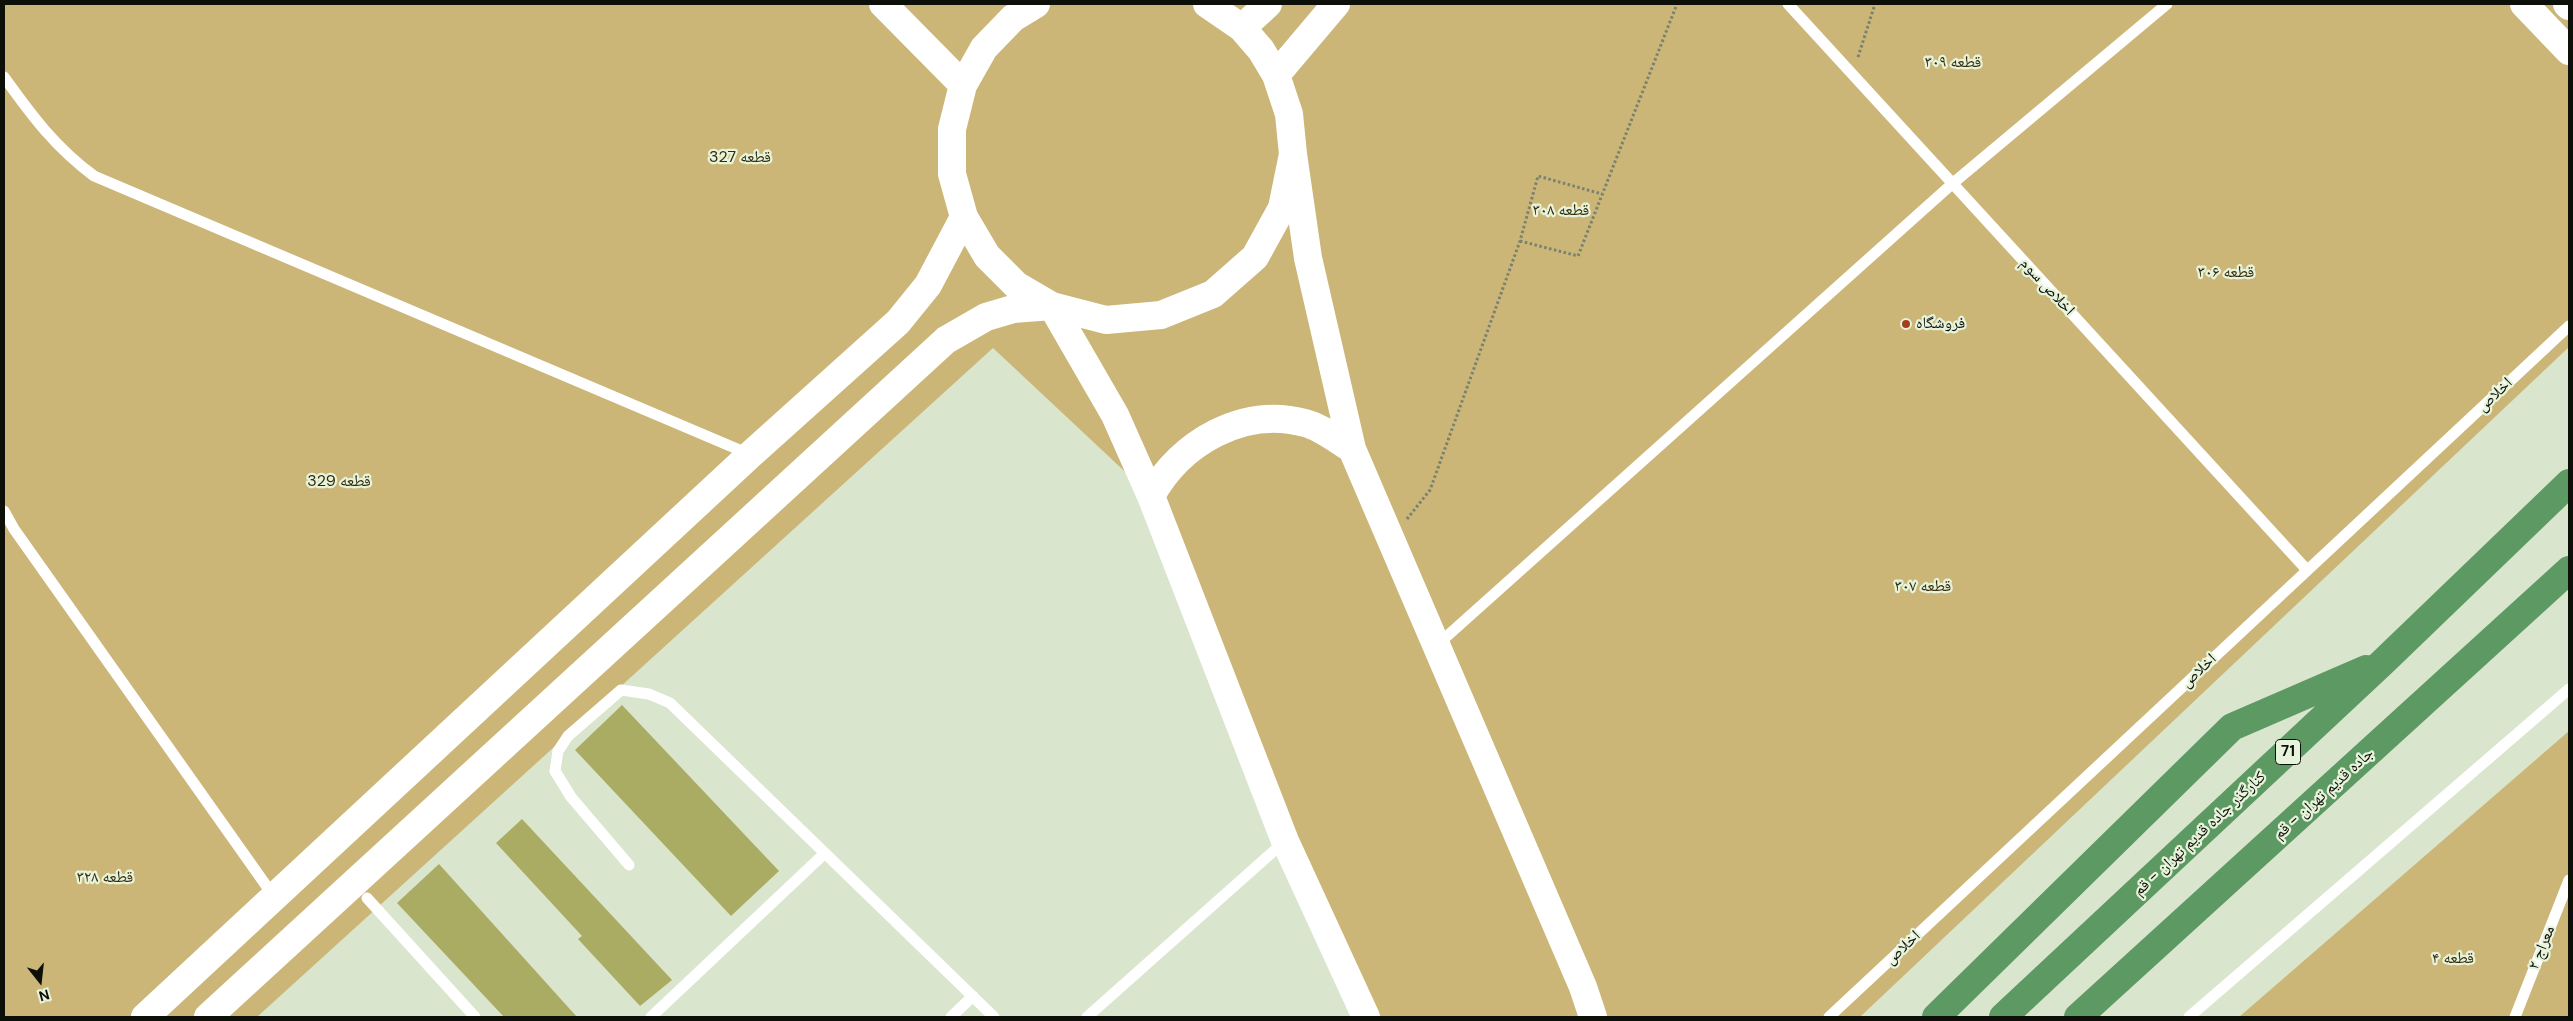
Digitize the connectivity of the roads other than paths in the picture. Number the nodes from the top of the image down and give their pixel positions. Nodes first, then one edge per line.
1 (883, 4) edge
2 (1036, 4) edge
3 (1207, 4) edge
4 (1268, 4) edge
5 (1336, 4) edge
6 (1788, 4) edge
7 (2167, 4) edge
8 (2524, 4) edge
9 (1242, 28) junction
10 (2569, 51) edge
11 (1276, 75) junction
12 (4, 77) edge
13 (963, 85) junction
14 (1293, 154) junction
15 (1952, 184) junction
16 (964, 217) junction
17 (1052, 306) junction
18 (2569, 326) edge
19 (1352, 448) junction
20 (750, 455) junction
21 (2569, 483) edge
22 (1151, 496) junction
23 (4, 511) edge
24 (2307, 570) junction
25 (2569, 570) edge
26 (1436, 646) junction
27 (2383, 662) junction
28 (2569, 689) edge
29 (1285, 841) junction
30 (825, 853) junction
31 (630, 865) dead end
32 (2569, 880) edge
33 (275, 898) junction
34 (367, 898) dead end
35 (1583, 987) junction
36 (973, 996) junction
37 (145, 1017) edge
38 (208, 1017) edge
39 (475, 1017) edge
40 (651, 1017) edge
41 (951, 1017) edge
42 (994, 1017) edge
43 (1087, 1017) edge
44 (1366, 1017) edge
45 (1593, 1017) edge
46 (1604, 1017) edge
47 (1829, 1017) edge
48 (1936, 1017) edge
49 (2003, 1017) edge
50 (2078, 1017) edge
51 (2189, 1017) edge
52 (2515, 1017) edge

1 - 13 street
2 - 13 street
3 - 9 street
4 - 9 street
5 - 11 street
6 - 15 lane, اخلاص سوم
7 - 15 lane
8 - 10 street
9 - 11 street
11 - 14 street
12 - 20 lane
13 - 16 street
14 - 17 street
14 - 19 street
15 - 24 lane, اخلاص سوم
15 - 26 lane
16 - 17 street
16 - 20 street
17 - 22 street
17 - 38 street
18 - 24 lane, اخلاص
19 - 22 street
19 - 26 street
20 - 33 street
21 - 27 highway, کنارگذر جاده قدیم تهران - قم / 71
22 - 29 street
23 - 33 lane
24 - 47 lane, اخلاص
25 - 50 highway, جاده قدیم تهران - قم
26 - 35 street
27 - 48 highway
27 - 49 highway, کنارگذر جاده قدیم تهران - قم / 71
28 - 51 lane
29 - 43 lane
29 - 44 street
30 - 31 lane
30 - 36 lane
30 - 40 lane
32 - 52 lane, معراج ۲
33 - 37 street
34 - 39 lane
35 - 45 street
35 - 46 street
36 - 41 lane
36 - 42 lane

